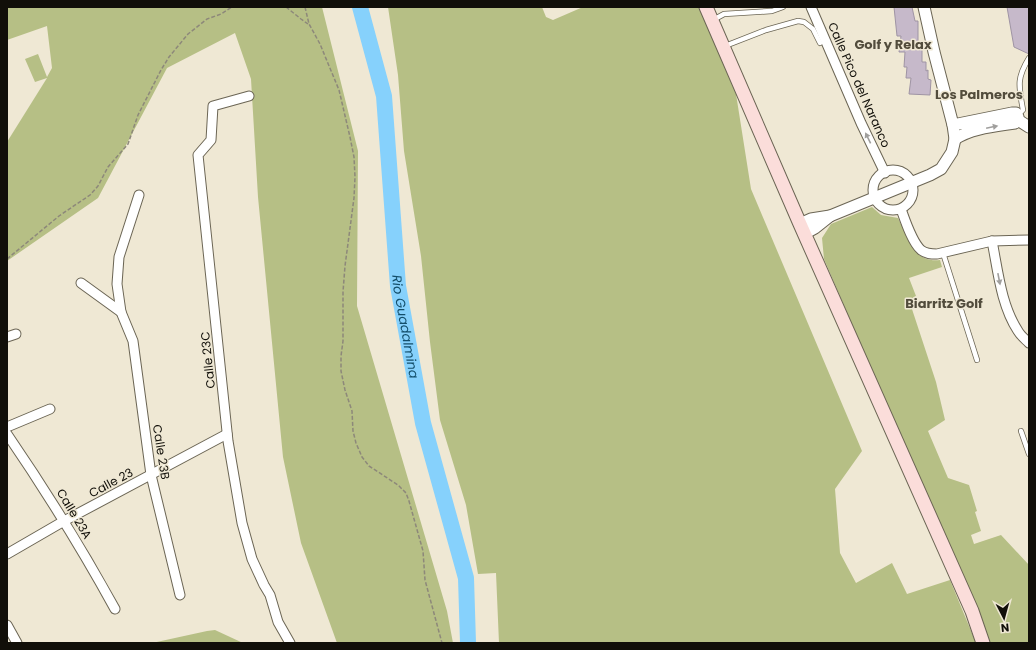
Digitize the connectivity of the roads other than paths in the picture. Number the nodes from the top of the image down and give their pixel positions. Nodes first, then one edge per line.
1 (706, 7) edge
2 (783, 7) edge
3 (811, 7) edge
4 (924, 7) edge
5 (711, 20) junction
6 (820, 43) dead end
7 (723, 46) junction
8 (1029, 58) edge
9 (249, 96) dead end
10 (1018, 117) junction
11 (953, 125) junction
12 (1029, 127) edge
13 (955, 139) junction
14 (885, 173) junction
15 (912, 183) junction
16 (139, 195) dead end
17 (875, 198) junction
18 (901, 209) junction
19 (802, 229) junction
20 (1029, 240) edge
21 (992, 241) junction
22 (943, 253) junction
23 (81, 283) dead end
24 (121, 312) junction
25 (1029, 343) edge
26 (977, 360) dead end
27 (50, 409) dead end
28 (7, 427) edge
29 (1022, 431) dead end
30 (7, 434) edge
31 (228, 434) junction
32 (1029, 454) edge
33 (151, 475) junction
34 (64, 521) junction
35 (7, 554) edge
36 (180, 595) dead end
37 (115, 609) dead end
38 (7, 625) edge
39 (17, 643) edge
40 (290, 643) edge
41 (983, 643) edge

1 - 5 main road
2 - 5 lane
14 -> 3 street, Calle Pico del Naranco
4 - 11 street
5 - 7 main road
6 - 7 lane
7 - 19 main road
8 - 10 lane
9 - 31 street, Calle 23C
10 - 11 street
10 - 12 street
13 -> 10 street
11 - 13 street
13 - 15 street
14 - 15 street
14 - 17 street
15 - 17 street
15 - 18 street
16 - 24 street, Calle 23B
17 - 18 street
17 - 19 street
18 - 22 street
19 - 41 main road
20 - 21 street
21 - 22 street
21 -> 25 street
22 - 26 lane
23 - 24 street
24 - 33 street, Calle 23B
27 - 28 street
29 - 32 lane
30 - 34 street, Calle 23A
31 - 33 street, Calle 23
31 - 40 street, Calle 23C
33 - 34 street, Calle 23
33 - 36 street, Calle 23B
34 - 35 street, Calle 23
34 - 37 street, Calle 23A
38 - 39 street

